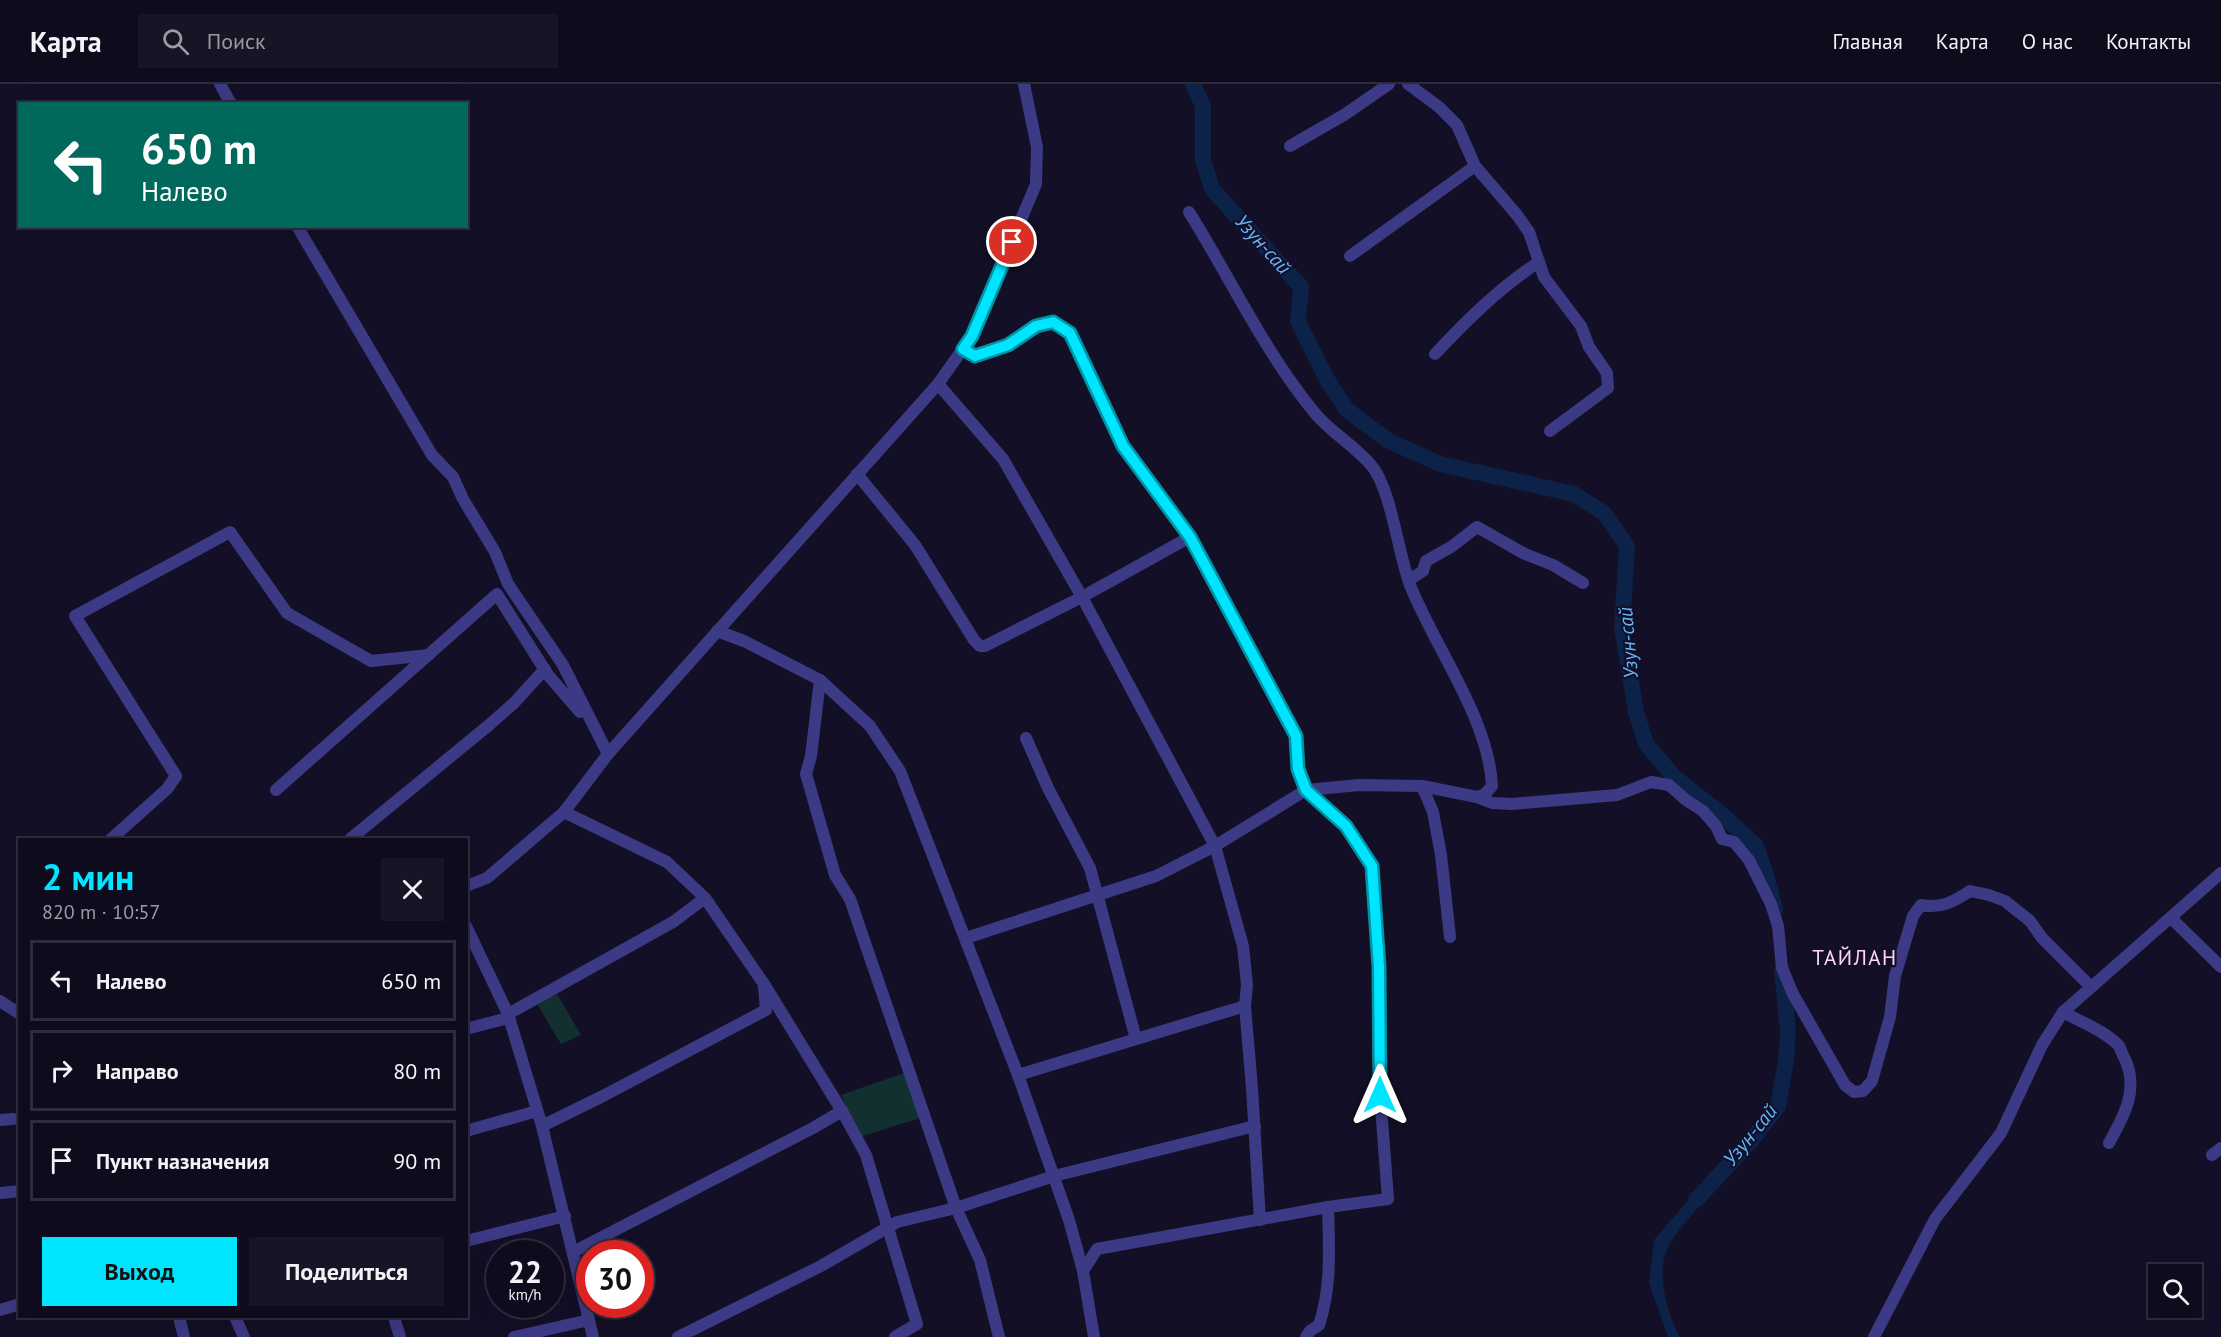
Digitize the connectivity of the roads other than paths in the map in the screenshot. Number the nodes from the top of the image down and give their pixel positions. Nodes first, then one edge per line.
1 (220, 84) edge
2 (1024, 84) edge
3 (1389, 84) edge
4 (1408, 84) edge
5 (230, 102) edge
6 (1290, 146) dead end
7 (1475, 166) junction
8 (1189, 212) dead end
9 (298, 228) edge
10 (1350, 256) dead end
11 (1539, 262) junction
12 (963, 349) junction
13 (1435, 354) dead end
14 (938, 384) junction
15 (1550, 431) dead end
16 (857, 474) junction
17 (1190, 537) junction
18 (1409, 579) junction
19 (1583, 583) dead end
20 (1082, 597) junction
21 (717, 631) junction
22 (429, 655) junction
23 (544, 669) junction
24 (820, 680) junction
25 (593, 727) junction
26 (1026, 738) dead end
27 (608, 754) junction
28 (1422, 786) junction
29 (276, 790) dead end
30 (1306, 790) junction
31 (1477, 797) junction
32 (564, 812) junction
33 (112, 838) edge
34 (351, 838) edge
35 (1215, 846) junction
36 (2221, 873) edge
37 (468, 885) edge
38 (1098, 895) junction
39 (705, 898) junction
40 (2171, 918) junction
41 (468, 931) edge
42 (1450, 937) dead end
43 (966, 938) junction
44 (2221, 967) edge
45 (764, 984) junction
46 (2091, 987) junction
47 (0, 1001) edge
48 (1245, 1006) junction
49 (2062, 1012) junction
50 (18, 1013) edge
51 (508, 1016) junction
52 (468, 1028) edge
53 (1136, 1039) junction
54 (1018, 1075) junction
55 (537, 1111) junction
56 (842, 1111) junction
57 (13, 1119) dead end
58 (0, 1120) edge
59 (542, 1125) junction
60 (1255, 1126) junction
61 (468, 1130) edge
62 (2109, 1143) dead end
63 (1054, 1176) junction
64 (18, 1191) edge
65 (0, 1193) edge
66 (1328, 1207) junction
67 (956, 1208) junction
68 (565, 1216) junction
69 (1260, 1220) junction
70 (889, 1227) junction
71 (468, 1240) edge
72 (573, 1252) junction
73 (1083, 1271) junction
74 (18, 1305) edge
75 (0, 1310) edge
76 (179, 1318) edge
77 (235, 1318) edge
78 (394, 1318) edge
79 (589, 1320) junction
80 (184, 1337) edge
81 (244, 1337) edge
82 (400, 1337) edge
83 (514, 1337) edge
84 (594, 1337) edge
85 (678, 1337) edge
86 (895, 1337) edge
87 (999, 1337) edge
88 (1094, 1337) edge
89 (1306, 1337) edge
90 (1874, 1337) edge

1 - 5 street
2 - 12 street
3 - 6 street
4 - 7 street
7 - 10 street
7 - 11 street
8 - 18 street
9 - 25 street
11 - 13 street
11 - 15 street
12 - 14 street
12 - 17 street
14 - 16 street
14 - 20 street
16 - 20 street
16 - 21 street
17 - 20 street
17 - 30 street
18 - 19 street
18 - 31 street
20 - 35 street
21 - 24 street
21 - 27 street
22 - 23 street
22 - 29 street
22 - 33 street
23 - 25 street
23 - 34 street
24 - 43 street
24 - 67 street
25 - 27 street
26 - 38 street
27 - 32 street
28 - 30 street
28 - 31 street
28 - 42 street
30 - 35 street
30 - 66 street
31 - 46 street
32 - 37 street
32 - 39 street
35 - 38 street
35 - 48 street
36 - 40 street
38 - 43 street
38 - 53 street
39 - 45 street
39 - 51 street
40 - 44 street
40 - 46 street
41 - 51 street
43 - 54 street
45 - 56 street
45 - 59 street
46 - 49 street
47 - 50 street
48 - 53 street
48 - 60 street
49 - 62 street
49 - 90 street
51 - 52 street
51 - 55 street
53 - 54 street
54 - 63 street
55 - 59 street
55 - 61 street
56 - 70 street
56 - 72 street
57 - 58 street
59 - 68 street
60 - 63 street
60 - 69 street
63 - 67 street
63 - 73 street
64 - 65 street
66 - 69 street
66 - 89 street
67 - 70 street
67 - 87 street
68 - 71 street
68 - 72 street
69 - 73 street
70 - 85 street
70 - 86 street
72 - 79 street
73 - 88 street
74 - 75 street
76 - 80 street
77 - 81 street
78 - 82 street
79 - 83 street
79 - 84 street

